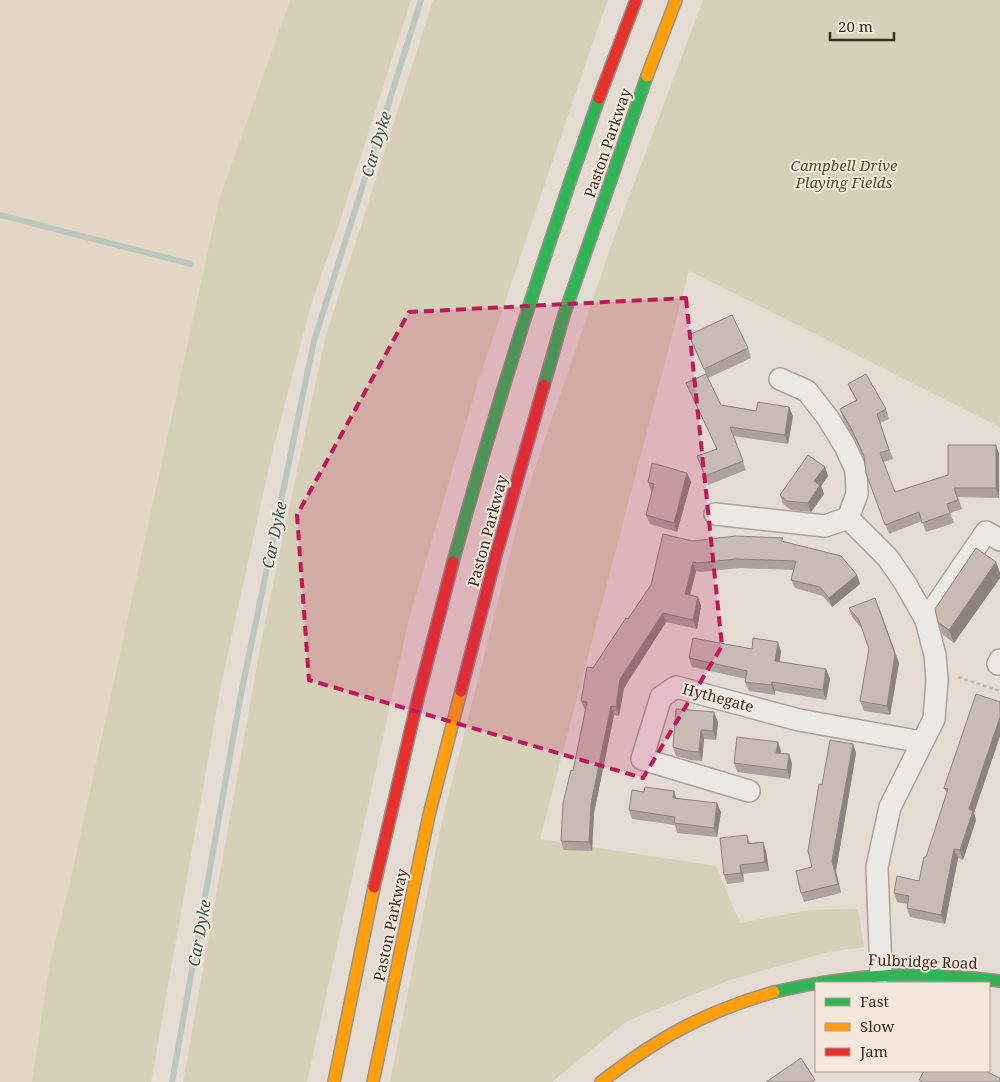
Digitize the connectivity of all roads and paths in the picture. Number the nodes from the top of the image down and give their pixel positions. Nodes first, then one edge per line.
1 (636, 0) edge
2 (676, 0) edge
3 (780, 379) dead end
4 (715, 514) dead end
5 (848, 518) junction
6 (1000, 540) edge
7 (926, 620) junction
8 (936, 669) junction
9 (1000, 692) edge
10 (922, 742) junction
11 (749, 791) dead end
12 (881, 973) junction
13 (1000, 982) edge
14 (334, 1082) edge
15 (373, 1082) edge
16 (601, 1082) edge

1 - 14 main road, Paston Parkway
2 - 15 main road, Paston Parkway
3 - 5 street
4 - 5 street
5 - 7 street
6 - 7 street
7 - 8 street
8 - 9 path
8 - 10 street
10 - 11 street, Hythegate
10 - 12 street
12 - 13 main road, Fulbridge Road
12 - 16 main road, Fulbridge Road

